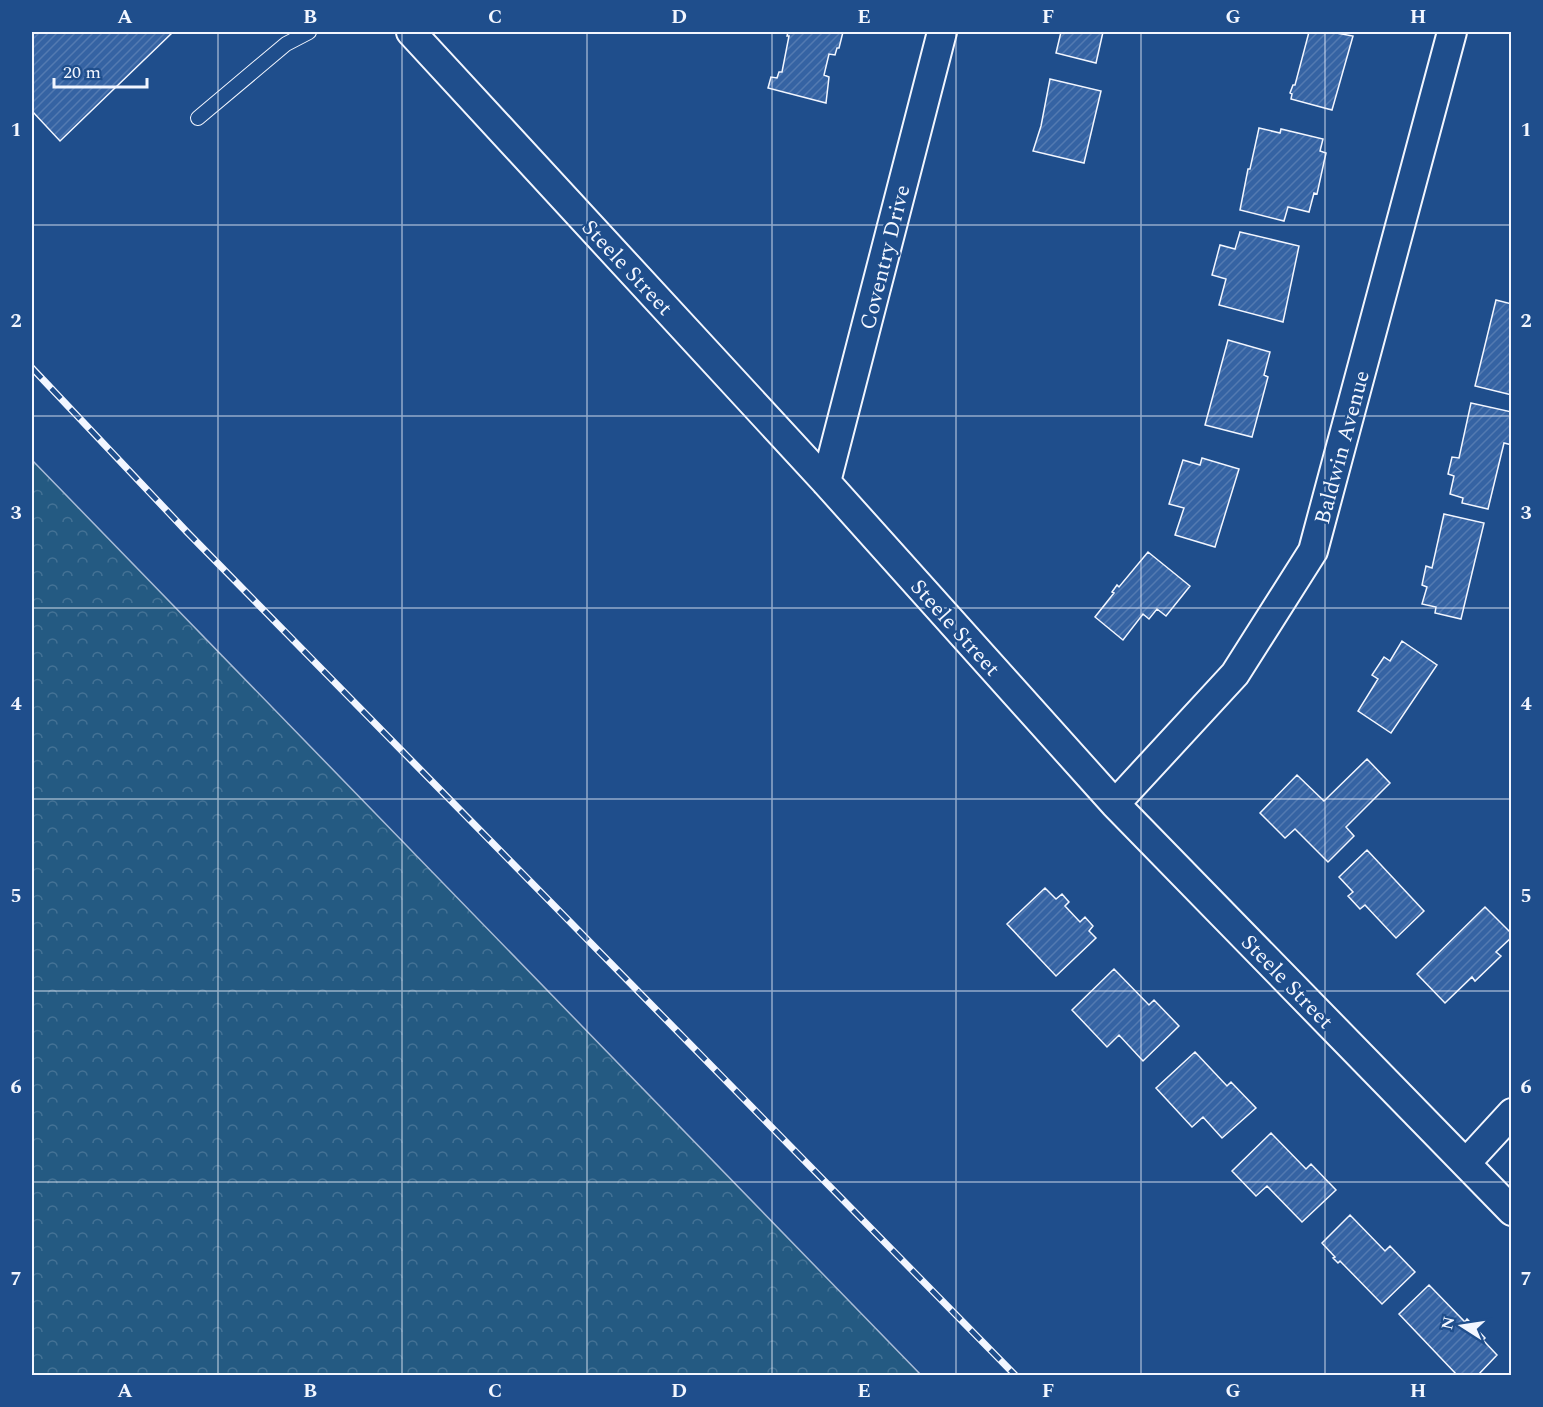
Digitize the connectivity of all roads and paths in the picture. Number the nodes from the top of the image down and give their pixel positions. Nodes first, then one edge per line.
1 (309, 32) edge
2 (411, 32) edge
3 (942, 32) edge
4 (1452, 32) edge
5 (198, 118) dead end
6 (826, 482) junction
7 (1115, 804) junction
8 (1512, 1113) edge
9 (1466, 1163) junction
10 (1512, 1211) edge

1 - 5 lane
2 - 6 street, Steele Street
3 - 6 street, Coventry Drive
4 - 7 street, Baldwin Avenue
6 - 7 street, Steele Street
7 - 9 street, Steele Street
8 - 9 street
9 - 10 street, Steele Street

